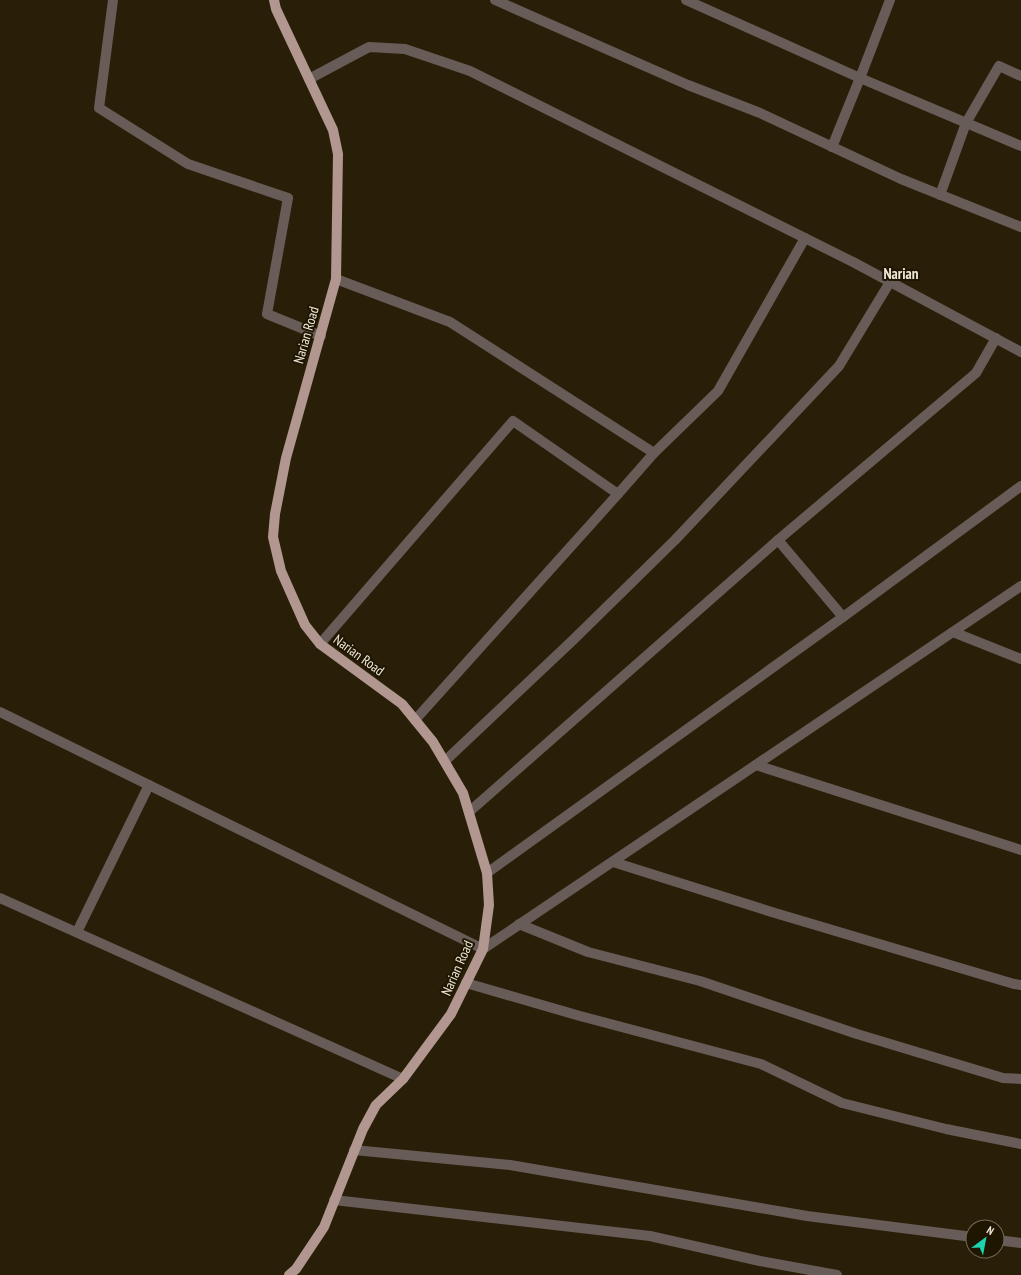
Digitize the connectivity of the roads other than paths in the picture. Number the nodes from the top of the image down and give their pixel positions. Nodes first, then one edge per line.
1 (113, 0) edge
2 (274, 0) edge
3 (495, 0) edge
4 (686, 0) edge
5 (890, 0) edge
6 (1021, 76) edge
7 (860, 78) junction
8 (309, 79) junction
9 (966, 123) junction
10 (1021, 146) edge
11 (832, 147) junction
12 (940, 195) junction
13 (1021, 227) edge
14 (805, 238) junction
15 (336, 279) junction
16 (890, 282) junction
17 (321, 336) junction
18 (996, 338) junction
19 (1021, 352) edge
20 (654, 453) junction
21 (1021, 486) edge
22 (618, 494) junction
23 (778, 540) junction
24 (1021, 586) edge
25 (843, 617) junction
26 (953, 632) junction
27 (320, 644) junction
28 (1021, 659) edge
29 (0, 712) edge
30 (415, 720) junction
31 (444, 761) junction
32 (756, 765) junction
33 (149, 785) junction
34 (469, 812) junction
35 (1021, 850) edge
36 (613, 862) junction
37 (487, 873) junction
38 (0, 898) edge
39 (519, 924) junction
40 (77, 932) junction
41 (483, 948) junction
42 (466, 983) junction
43 (1021, 985) edge
44 (1021, 1079) edge
45 (403, 1080) junction
46 (1021, 1144) edge
47 (354, 1150) junction
48 (334, 1200) junction
49 (965, 1236) edge
50 (1005, 1241) edge
51 (1021, 1243) edge
52 (289, 1275) edge
53 (837, 1275) edge

1 - 17 street
2 - 8 main road, Narian Road
3 - 11 street
4 - 7 street
5 - 7 street
6 - 9 street
7 - 9 street
7 - 11 street
8 - 14 street
8 - 15 main road, Narian Road
9 - 10 street
9 - 12 street
11 - 12 street
12 - 13 street
14 - 16 street
14 - 20 street
15 - 17 main road, Narian Road
15 - 20 street
16 - 18 street
16 - 31 street
17 - 27 main road, Narian Road
18 - 19 street
18 - 23 street
20 - 22 street
21 - 25 street
22 - 27 street
22 - 30 street
23 - 25 street
23 - 34 street
24 - 26 street
25 - 37 street
26 - 28 street
26 - 32 street
27 - 30 main road, Narian Road
29 - 33 street
30 - 31 main road, Narian Road
31 - 34 main road, Narian Road
32 - 35 street
32 - 36 street
33 - 40 street
33 - 41 street
34 - 37 main road, Narian Road
36 - 39 street
36 - 43 street
37 - 41 main road, Narian Road
38 - 40 street
39 - 41 street
39 - 44 street
40 - 45 street
41 - 42 main road, Narian Road
42 - 45 main road, Narian Road
42 - 46 street
45 - 47 main road, Narian Road
47 - 48 main road, Narian Road
47 - 49 street
48 - 52 main road, Narian Road
48 - 53 street
50 - 51 street

